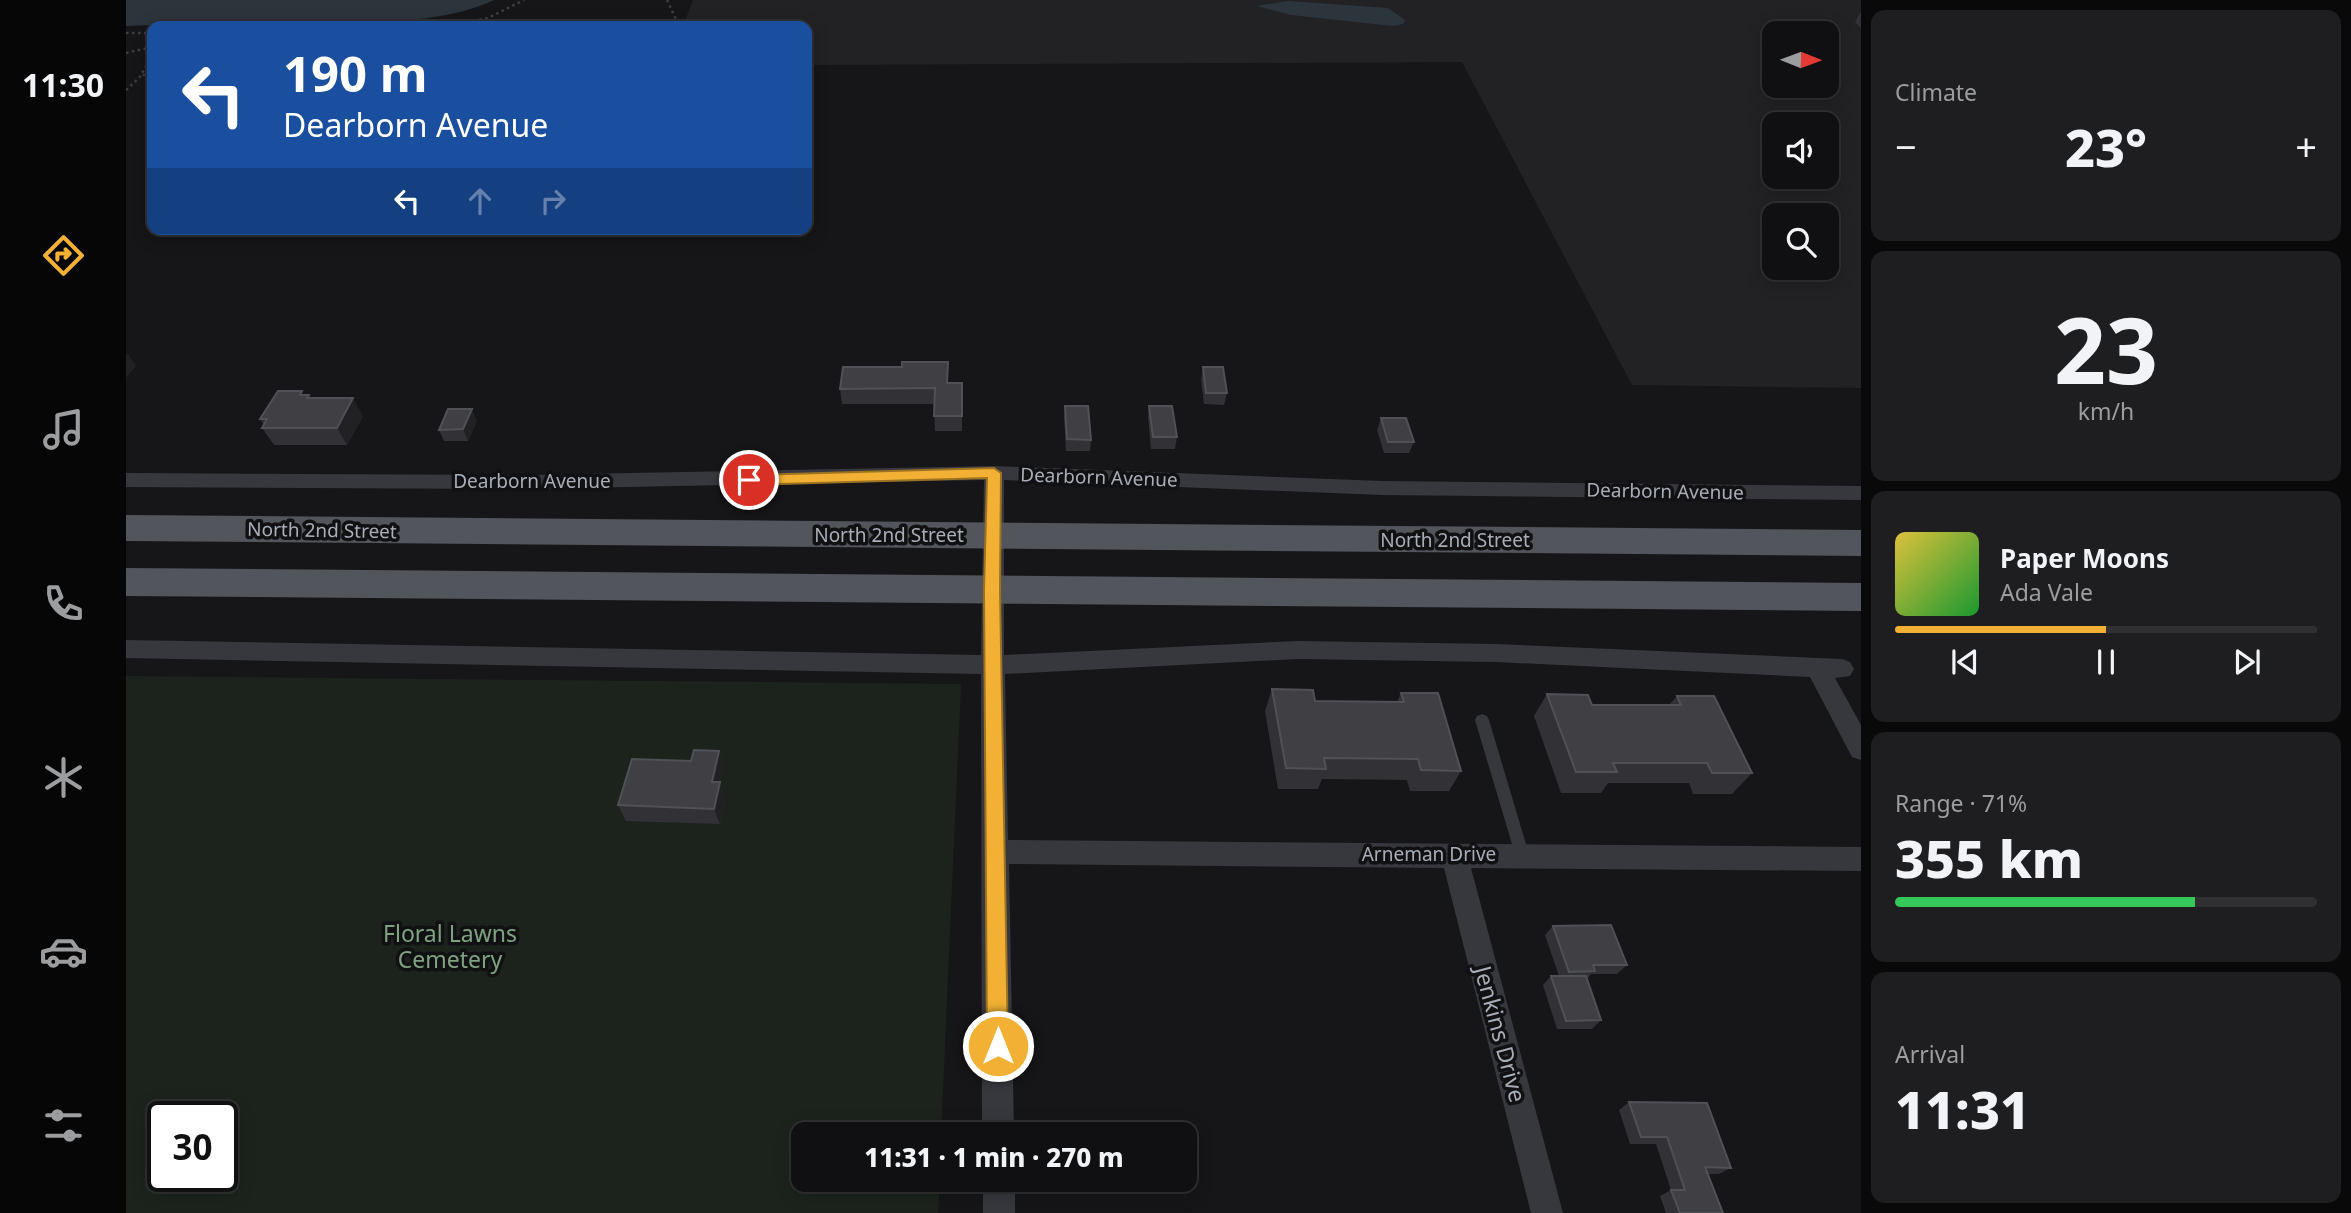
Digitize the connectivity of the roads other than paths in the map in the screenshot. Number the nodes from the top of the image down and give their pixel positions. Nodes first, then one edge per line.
1 (994, 473) junction
2 (126, 480) edge
3 (1861, 493) edge
4 (126, 528) edge
5 (992, 536) junction
6 (1861, 544) edge
7 (126, 582) edge
8 (992, 590) junction
9 (1861, 597) edge
10 (126, 649) edge
11 (995, 664) junction
12 (1817, 668) junction
13 (1842, 669) dead end
14 (1482, 720) dead end
15 (1861, 749) edge
16 (996, 852) junction
17 (1522, 854) junction
18 (1454, 855) junction
19 (1861, 859) edge
20 (998, 1122) edge
21 (999, 1192) edge
22 (999, 1213) edge
23 (1547, 1213) edge

1 - 2 street, Dearborn Avenue
1 - 3 street, Dearborn Avenue
1 - 5 street
4 - 5 main road, North 2nd Street
5 - 6 main road, North 2nd Street
5 - 8 street
7 - 8 main road
8 - 9 main road
8 - 11 street
10 - 11 street
11 - 12 street
11 - 16 street
12 - 13 street
12 - 15 street
14 - 17 lane
16 - 18 street, Arneman Drive
16 - 20 street
17 - 18 street, Arneman Drive
17 - 19 street, Arneman Drive
18 - 23 street, Jenkins Drive
21 - 22 street

